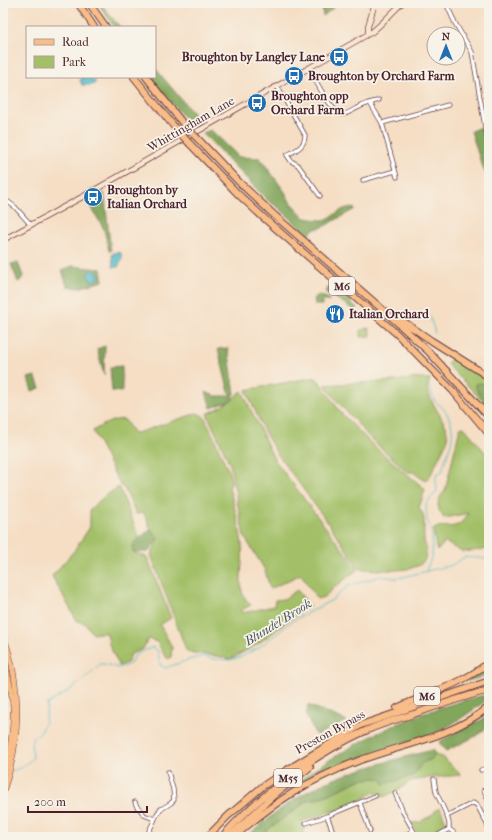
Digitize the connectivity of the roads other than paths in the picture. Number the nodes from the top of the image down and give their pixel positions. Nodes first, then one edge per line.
1 (78, 3) edge
2 (89, 3) edge
3 (375, 3) edge
4 (402, 3) edge
5 (446, 3) edge
6 (93, 26) edge
7 (105, 26) edge
8 (368, 34) junction
9 (309, 69) junction
10 (135, 78) edge
11 (147, 78) edge
12 (277, 86) junction
13 (379, 100) dead end
14 (370, 103) junction
15 (448, 105) dead end
16 (382, 123) junction
17 (489, 149) edge
18 (395, 171) junction
19 (397, 177) dead end
20 (363, 180) dead end
21 (320, 196) dead end
22 (3, 198) edge
23 (31, 225) junction
24 (3, 240) edge
25 (351, 281) junction
26 (489, 377) edge
27 (489, 417) edge
28 (489, 435) edge
29 (3, 635) edge
30 (3, 656) edge
31 (489, 662) edge
32 (487, 682) edge
33 (489, 690) edge
34 (489, 707) edge
35 (361, 725) junction
36 (364, 732) junction
37 (489, 767) edge
38 (481, 770) dead end
39 (168, 772) dead end
40 (5, 778) edge
41 (434, 779) dead end
42 (484, 790) dead end
43 (3, 792) edge
44 (395, 793) dead end
45 (375, 796) dead end
46 (135, 802) dead end
47 (489, 802) edge
48 (360, 803) junction
49 (327, 816) junction
50 (447, 816) junction
51 (154, 819) junction
52 (306, 823) dead end
53 (489, 828) edge
54 (449, 829) junction
55 (370, 831) dead end
56 (413, 831) junction
57 (147, 837) edge
58 (207, 837) edge
59 (222, 837) edge
60 (229, 837) edge
61 (234, 837) edge
62 (335, 837) edge
63 (401, 837) edge
64 (417, 837) edge
65 (435, 837) edge
66 (455, 837) edge

1 - 6 highway
2 - 7 highway
3 - 8 main road
4 - 8 main road, Whittingham Lane
5 - 17 street
8 - 9 main road, Whittingham Lane
9 - 12 main road, Whittingham Lane
9 - 14 street
10 - 28 highway, M6, bridge
11 - 25 highway, M6, bridge
12 - 21 street
12 - 23 main road, Whittingham Lane
13 - 14 street
14 - 16 street
15 - 16 street
16 - 18 street
18 - 19 street
18 - 20 street
22 - 23 street
23 - 24 main road, Whittingham Lane
25 - 26 highway
25 - 27 highway, M6
29 - 40 main road
30 - 40 main road
31 - 35 highway, M6
32 - 35 highway, Preston Bypass / M55
33 - 36 highway, Preston Bypass / M55
34 - 61 highway, M55
35 - 58 highway, Preston Bypass / M55
36 - 59 highway, M55
36 - 60 highway, M55
37 - 38 street
39 - 51 street
40 - 43 main road
41 - 50 street
42 - 47 street
44 - 56 street
45 - 48 street
46 - 51 street
48 - 49 street
48 - 55 street
49 - 52 street
49 - 62 street
50 - 53 street
50 - 54 street
51 - 57 street
54 - 65 street
54 - 66 street
56 - 63 street
56 - 64 street

